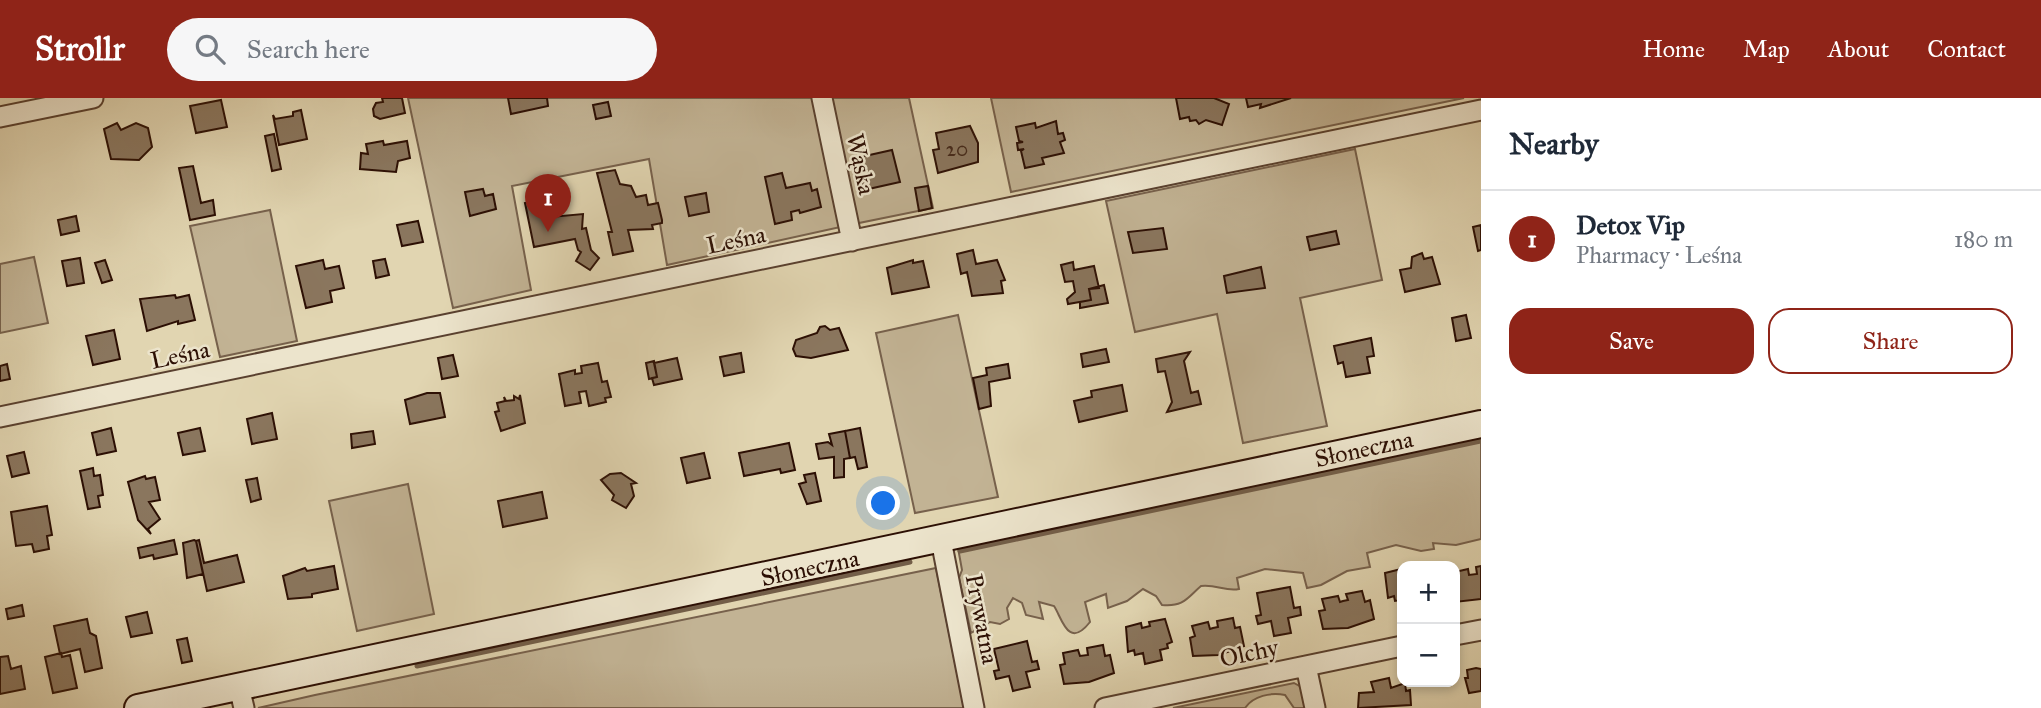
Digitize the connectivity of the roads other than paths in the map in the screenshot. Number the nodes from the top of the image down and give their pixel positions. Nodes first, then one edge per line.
1 (93, 98) edge
2 (822, 98) edge
3 (1481, 110) edge
4 (0, 117) edge
5 (852, 241) junction
6 (0, 417) edge
7 (1481, 425) edge
8 (941, 540) junction
9 (1481, 630) edge
10 (1460, 634) edge
11 (1397, 647) edge
12 (1306, 666) junction
13 (241, 697) edge
14 (138, 708) edge
15 (974, 708) edge
16 (1105, 708) edge
17 (1315, 708) edge

1 - 4 street
2 - 5 street, Wąska
3 - 5 street, Leśna
5 - 6 street, Leśna
7 - 8 main road, Słoneczna
8 - 13 main road, Słoneczna
8 - 15 street, Prywatna
9 - 10 street
11 - 12 street, Olchy
12 - 16 street, Olchy
12 - 17 street
13 - 14 main road, Słoneczna

